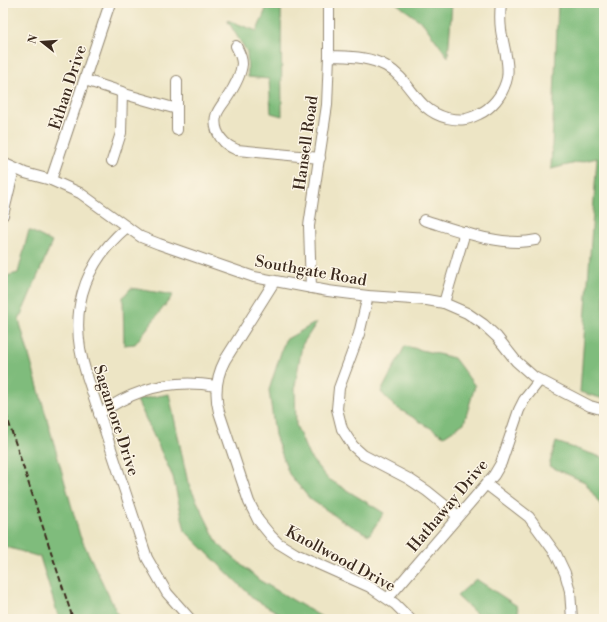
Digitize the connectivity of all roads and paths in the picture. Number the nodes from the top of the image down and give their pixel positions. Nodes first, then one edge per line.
1 (110, 3) edge
2 (329, 3) edge
3 (501, 3) edge
4 (236, 46) dead end
5 (329, 56) junction
6 (85, 80) junction
7 (177, 82) dead end
8 (122, 92) junction
9 (177, 109) junction
10 (177, 130) dead end
11 (320, 158) junction
12 (112, 161) dead end
13 (3, 163) edge
14 (14, 169) junction
15 (52, 180) junction
16 (3, 215) edge
17 (424, 220) dead end
18 (127, 227) junction
19 (465, 232) junction
20 (536, 240) dead end
21 (274, 282) junction
22 (311, 288) junction
23 (368, 296) junction
24 (444, 302) junction
25 (539, 381) junction
26 (216, 386) junction
27 (604, 410) edge
28 (99, 414) junction
29 (486, 484) junction
30 (458, 516) junction
31 (388, 598) junction
32 (190, 619) edge
33 (410, 619) edge
34 (572, 619) edge

1 - 6 street, Ethan Drive
2 - 5 street, Hansell Road
3 - 5 street
4 - 11 street
5 - 11 street, Hansell Road
6 - 8 street
6 - 15 street, Ethan Drive
7 - 9 street
8 - 9 street
8 - 12 street
9 - 10 street
11 - 22 street, Hansell Road
13 - 14 street, Southgate Road
14 - 15 street, Southgate Road
14 - 16 street
15 - 18 street, Southgate Road
17 - 19 street
18 - 21 street, Southgate Road
18 - 28 street, Sagamore Drive
19 - 20 street
19 - 24 street
21 - 22 street, Southgate Road
21 - 26 street, Knollwood Drive
22 - 23 street, Southgate Road
23 - 24 street, Southgate Road
23 - 30 street
24 - 25 street, Southgate Road
25 - 27 street, Southgate Road
25 - 29 street, Hathaway Drive
26 - 28 street
26 - 31 street, Knollwood Drive
28 - 32 street, Sagamore Drive
29 - 30 street, Hathaway Drive
29 - 34 street
30 - 31 street, Hathaway Drive
31 - 33 street, Knollwood Drive

